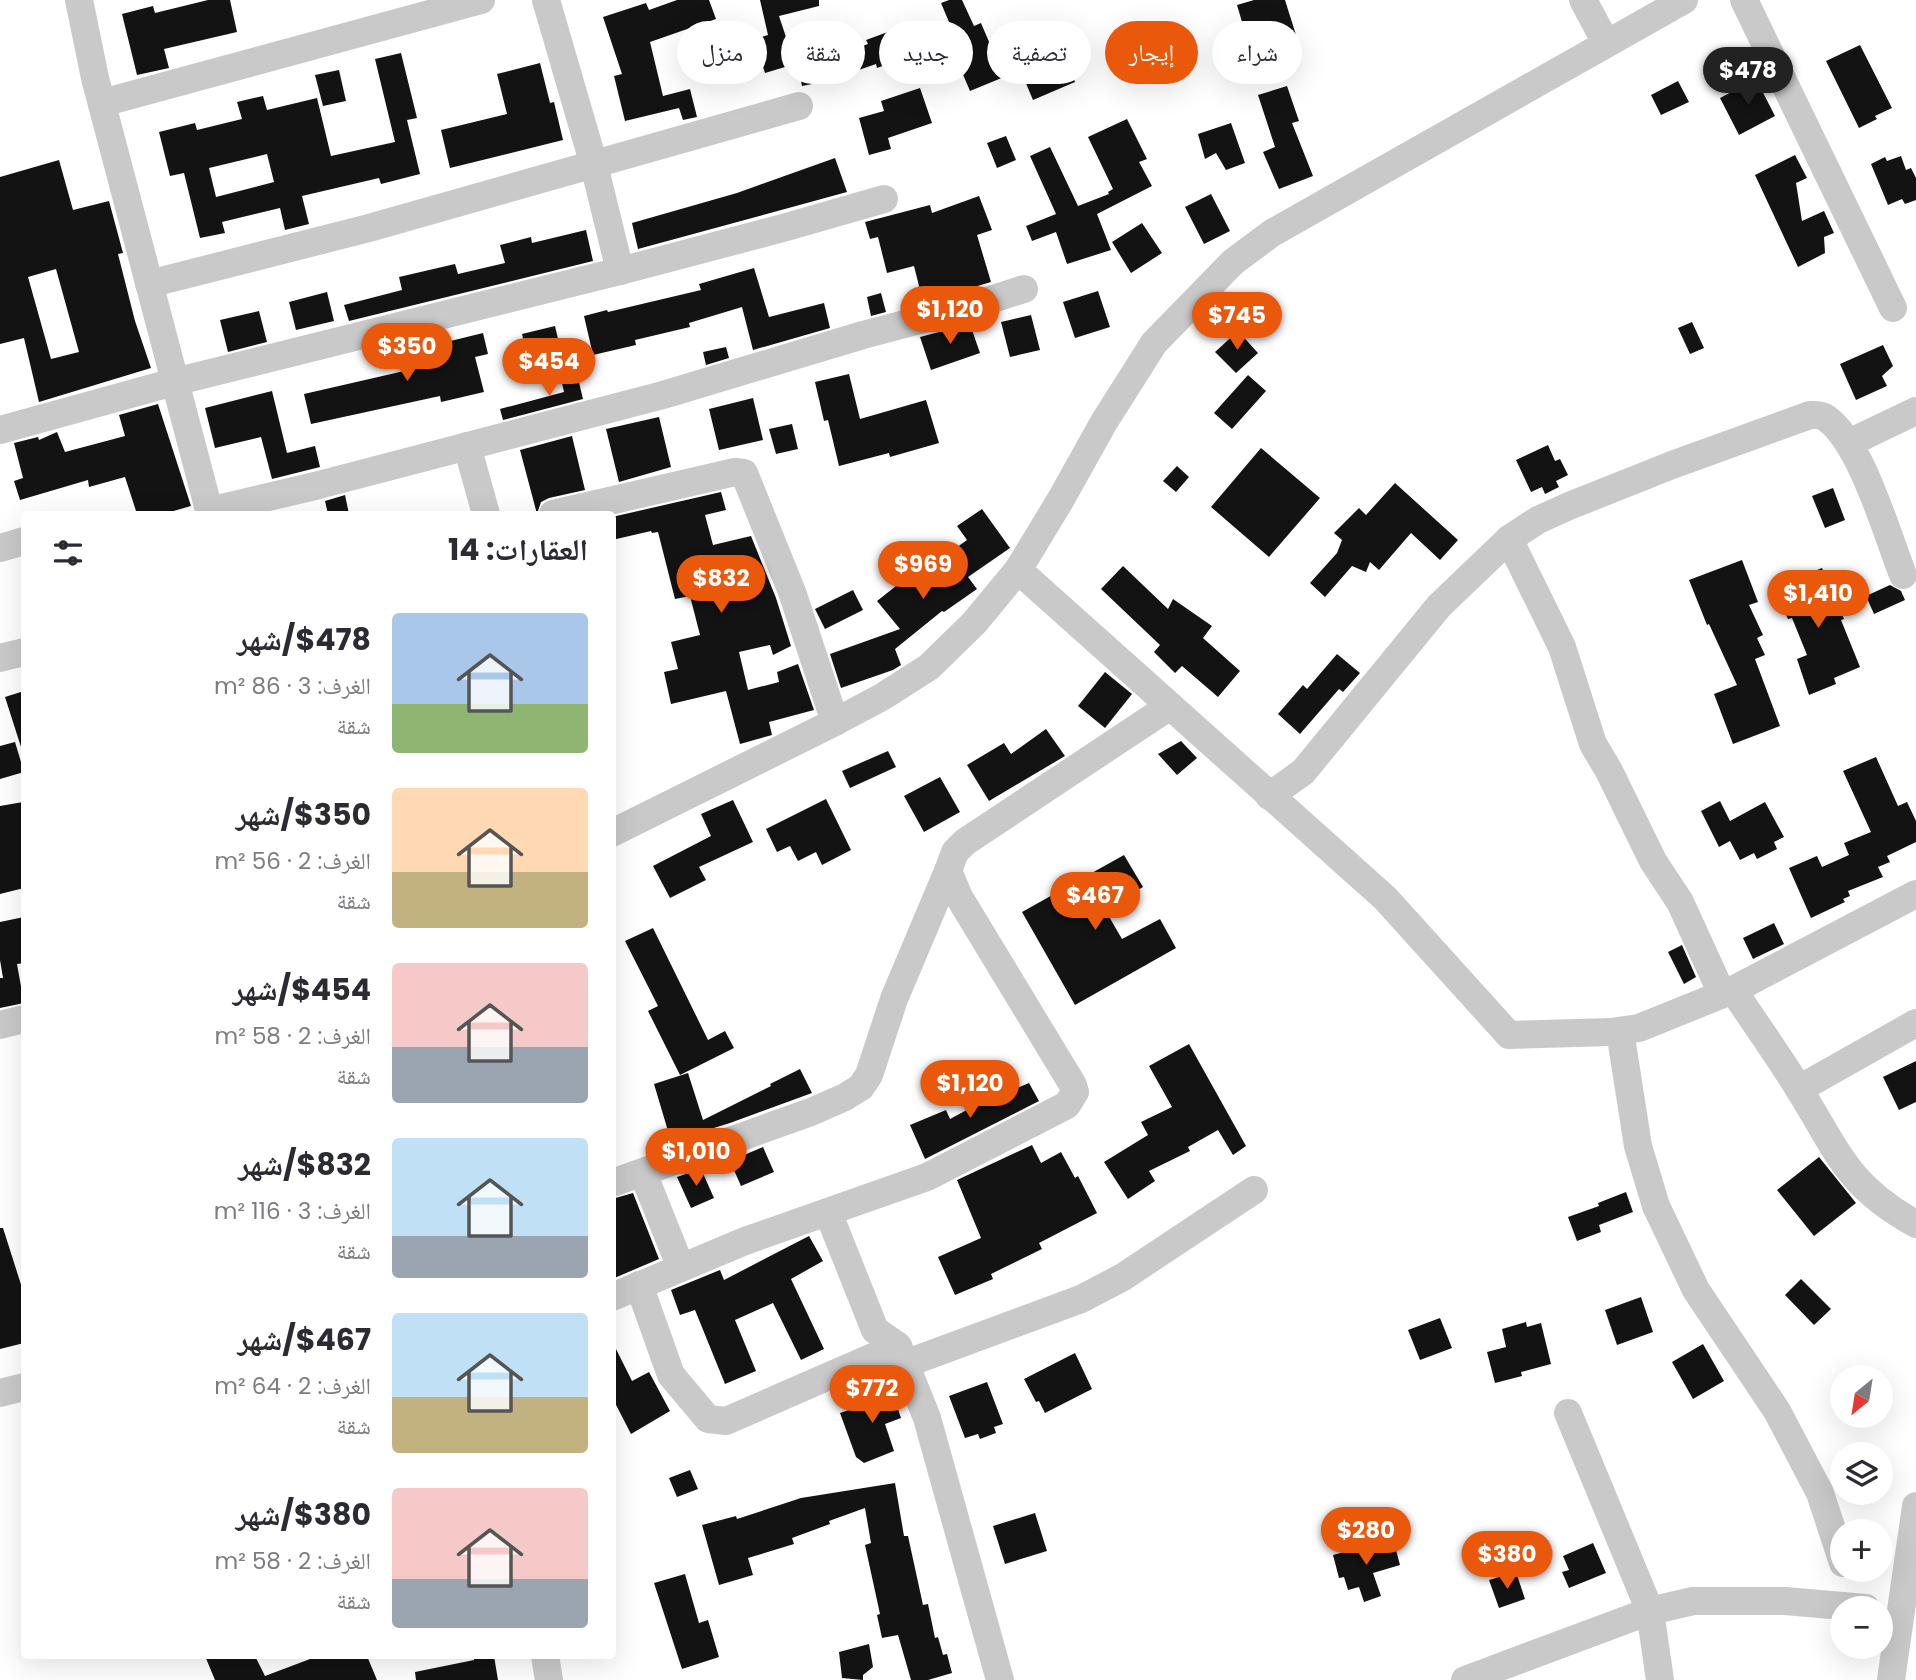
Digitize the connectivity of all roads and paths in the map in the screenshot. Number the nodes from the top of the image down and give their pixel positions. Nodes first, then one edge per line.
1 (79, 0) edge
2 (481, 0) edge
3 (546, 0) edge
4 (1583, 0) edge
5 (1684, 0) edge
6 (1744, 0) edge
7 (1606, 43) junction
8 (102, 103) junction
9 (799, 106) dead end
10 (594, 165) junction
11 (884, 198) dead end
12 (620, 271) junction
13 (149, 284) junction
14 (1024, 289) dead end
15 (1893, 308) dead end
16 (174, 382) junction
17 (1916, 411) edge
18 (0, 430) edge
19 (1849, 443) junction
20 (467, 446) junction
21 (208, 511) edge
22 (217, 511) edge
23 (485, 511) edge
24 (566, 511) edge
25 (1509, 539) junction
26 (21, 542) edge
27 (0, 548) edge
28 (1018, 570) junction
29 (1903, 575) dead end
30 (21, 653) edge
31 (0, 657) edge
32 (1170, 706) junction
33 (835, 722) junction
34 (1269, 796) junction
35 (616, 831) edge
36 (948, 871) junction
37 (1916, 894) edge
38 (1727, 992) junction
39 (21, 1020) edge
40 (1916, 1023) edge
41 (0, 1025) edge
42 (1620, 1031) junction
43 (1799, 1089) junction
44 (643, 1173) junction
45 (616, 1181) edge
46 (1254, 1190) dead end
47 (828, 1212) junction
48 (1916, 1224) edge
49 (681, 1268) junction
50 (639, 1285) junction
51 (616, 1295) edge
52 (902, 1355) junction
53 (21, 1388) edge
54 (0, 1394) edge
55 (1568, 1413) dead end
56 (1916, 1506) edge
57 (1830, 1523) edge
58 (1893, 1603) edge
59 (1830, 1605) edge
60 (1650, 1611) junction
61 (546, 1659) edge
62 (1892, 1659) edge
63 (549, 1680) edge
64 (1000, 1680) edge
65 (1465, 1680) edge
66 (1660, 1680) edge
67 (1892, 1680) edge

1 - 8 street
2 - 8 street
3 - 10 street
4 - 7 street
5 - 7 street
6 - 15 street
7 - 28 street
8 - 13 street
9 - 10 street
10 - 12 street
10 - 13 street
11 - 12 street
12 - 16 street
13 - 16 street
14 - 20 street
16 - 18 street
16 - 21 street
17 - 19 street
19 - 25 street
19 - 29 street
20 - 22 street
20 - 23 street
24 - 33 street
25 - 34 street
25 - 38 street
26 - 27 street
28 - 32 street
28 - 33 street
30 - 31 street
32 - 34 street
32 - 36 street
33 - 35 street
34 - 42 street
36 - 44 street
36 - 47 street
37 - 38 street
38 - 42 street
38 - 43 street
39 - 41 street
40 - 43 street
42 - 57 street
43 - 48 street
44 - 45 street
44 - 49 street
46 - 52 street
47 - 49 street
47 - 52 street
49 - 50 street
50 - 51 street
50 - 52 street
52 - 64 street
53 - 54 street
55 - 60 street
56 - 58 street
59 - 60 street
60 - 65 street
60 - 66 street
61 - 63 street
62 - 67 street

